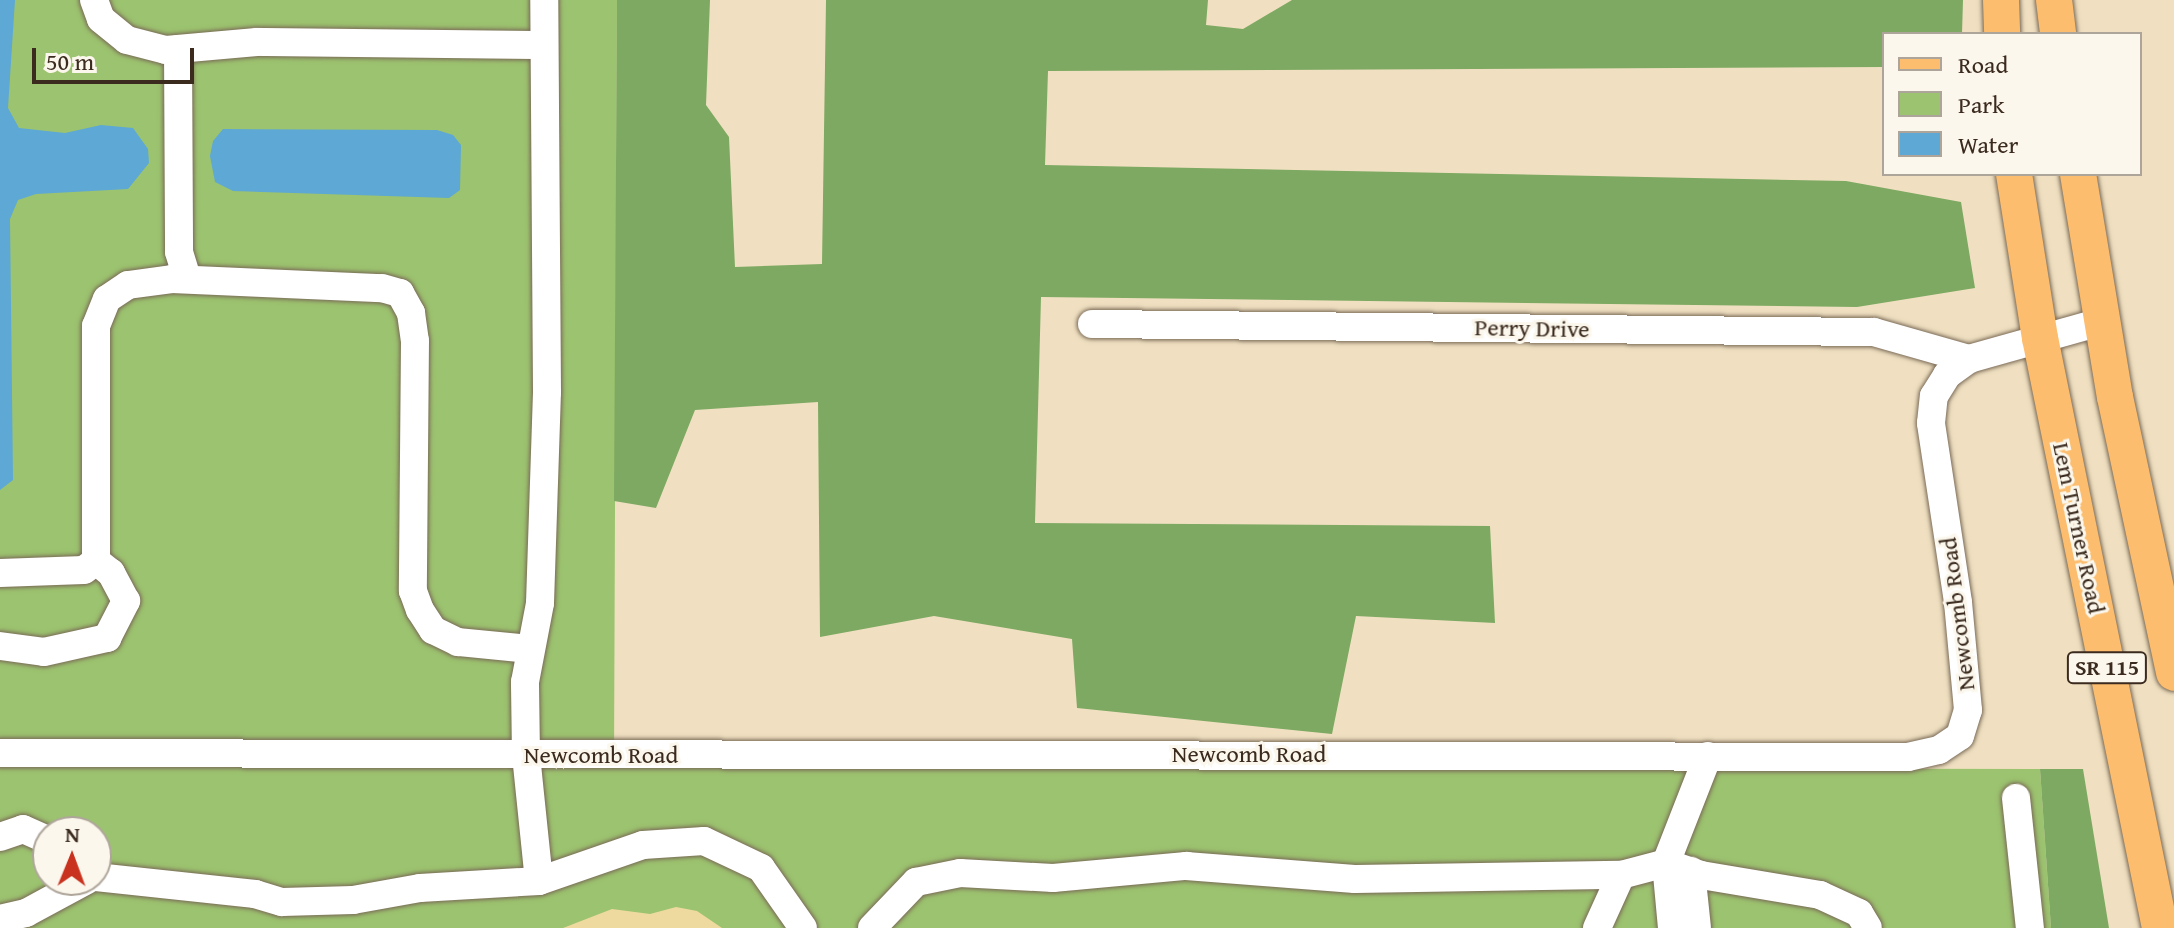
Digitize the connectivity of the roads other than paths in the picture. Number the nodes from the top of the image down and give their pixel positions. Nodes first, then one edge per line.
1 (94, 0) edge
2 (544, 0) edge
3 (2001, 0) edge
4 (2054, 0) edge
5 (2002, 32) edge
6 (2058, 32) edge
7 (543, 45) junction
8 (178, 49) junction
9 (2014, 176) edge
10 (2078, 176) edge
11 (187, 279) junction
12 (2101, 322) junction
13 (1092, 324) dead end
14 (2040, 338) junction
15 (1969, 359) junction
16 (96, 561) junction
17 (0, 573) edge
18 (0, 646) edge
19 (529, 649) junction
20 (2174, 673) edge
21 (0, 753) edge
22 (526, 756) junction
23 (1708, 756) junction
24 (2016, 798) dead end
25 (32, 833) edge
26 (0, 837) edge
27 (1678, 867) junction
28 (1621, 875) junction
29 (112, 879) edge
30 (539, 881) junction
31 (57, 896) edge
32 (0, 919) edge
33 (803, 928) edge
34 (872, 928) edge
35 (1597, 928) edge
36 (1672, 928) edge
37 (1697, 928) edge
38 (1868, 928) edge
39 (2030, 928) edge
40 (2160, 928) edge

1 - 8 street
2 - 7 street
3 - 5 main road
4 - 6 main road
7 - 8 street
7 - 19 street
8 - 11 street
9 - 14 main road, Lem Turner Road / SR 115
10 - 12 main road, SR 115
11 - 16 street
11 - 19 street
12 - 14 street, Newcomb Road
12 - 20 main road, SR 115
13 - 15 street, Perry Drive
14 - 15 street, Newcomb Road
14 - 40 main road, Lem Turner Road / SR 115
15 - 23 street, Newcomb Road
16 - 17 street
16 - 18 street
19 - 22 street
21 - 22 street, Newcomb Road
22 - 23 street, Newcomb Road
22 - 30 street
23 - 27 street
24 - 39 street
25 - 26 street
27 - 28 street
27 - 36 street
27 - 37 street
27 - 38 street
28 - 34 street
28 - 35 street
29 - 30 street
30 - 33 street
31 - 32 street

